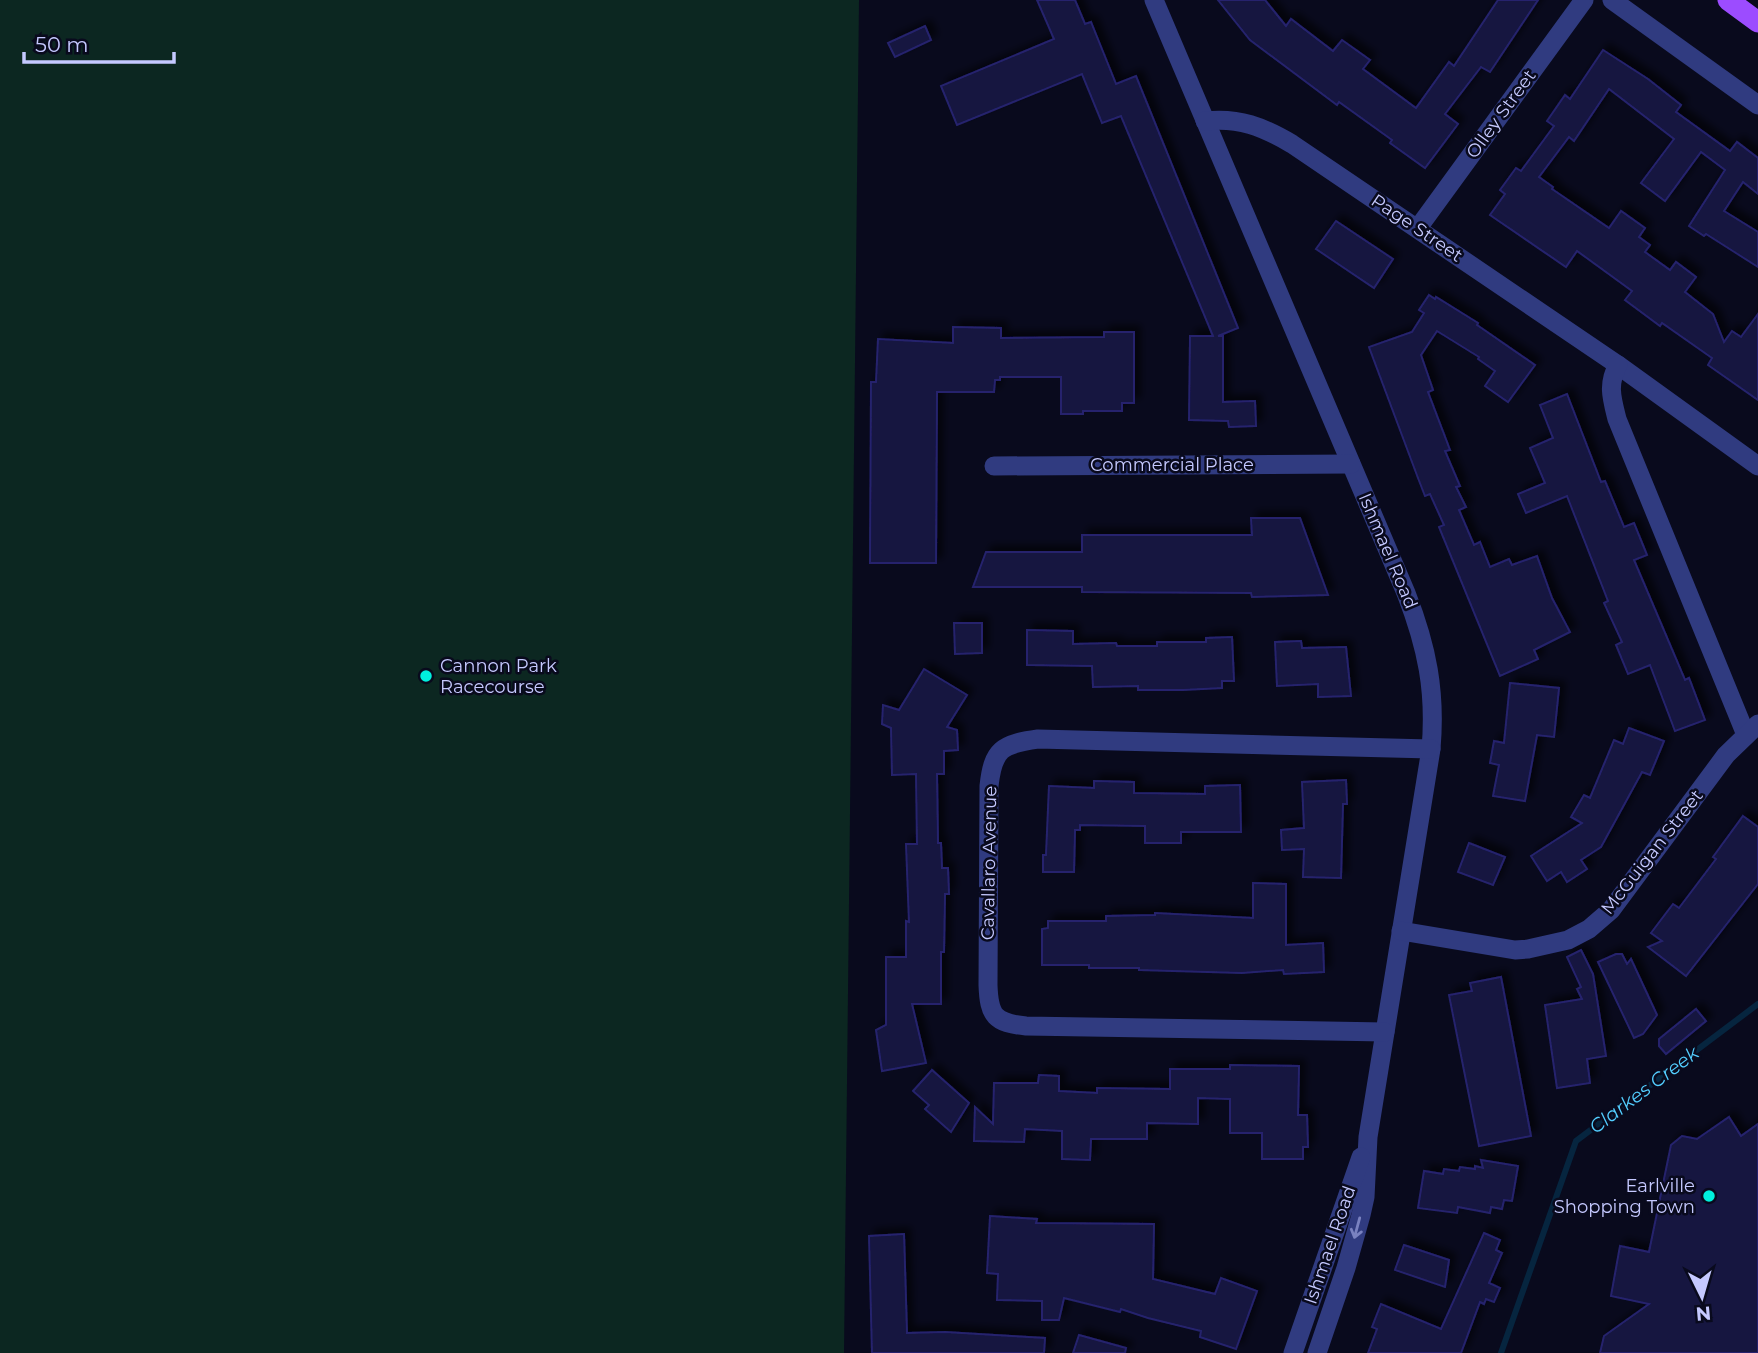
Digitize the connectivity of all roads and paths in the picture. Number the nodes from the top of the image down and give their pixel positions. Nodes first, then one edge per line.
1 (1154, 0) edge
2 (1584, 0) edge
3 (1612, 0) edge
4 (1728, 0) edge
5 (1758, 22) edge
6 (1758, 105) edge
7 (1205, 121) junction
8 (1418, 228) junction
9 (1618, 365) junction
10 (1351, 464) junction
11 (994, 466) dead end
12 (1758, 466) edge
13 (1752, 729) edge
14 (1431, 749) junction
15 (1401, 931) junction
16 (1385, 1032) junction
17 (1368, 1137) junction
18 (1293, 1353) edge
19 (1317, 1353) edge

1 - 7 street, Ishmael Road
2 - 8 street, Olley Street
3 - 6 street
4 - 5 main road
7 - 8 street, Page Street
7 - 10 street, Ishmael Road
8 - 9 street, Page Street
9 - 12 street, Page Street
9 - 13 street
10 - 11 street, Commercial Place
10 - 14 street, Ishmael Road
13 - 15 street, McGuigan Street
14 - 15 street, Ishmael Road
14 - 16 street, Cavallaro Avenue
15 - 16 street, Ishmael Road
16 - 17 street, Ishmael Road
17 - 18 street, Ishmael Road
17 -> 19 street, Ishmael Road

